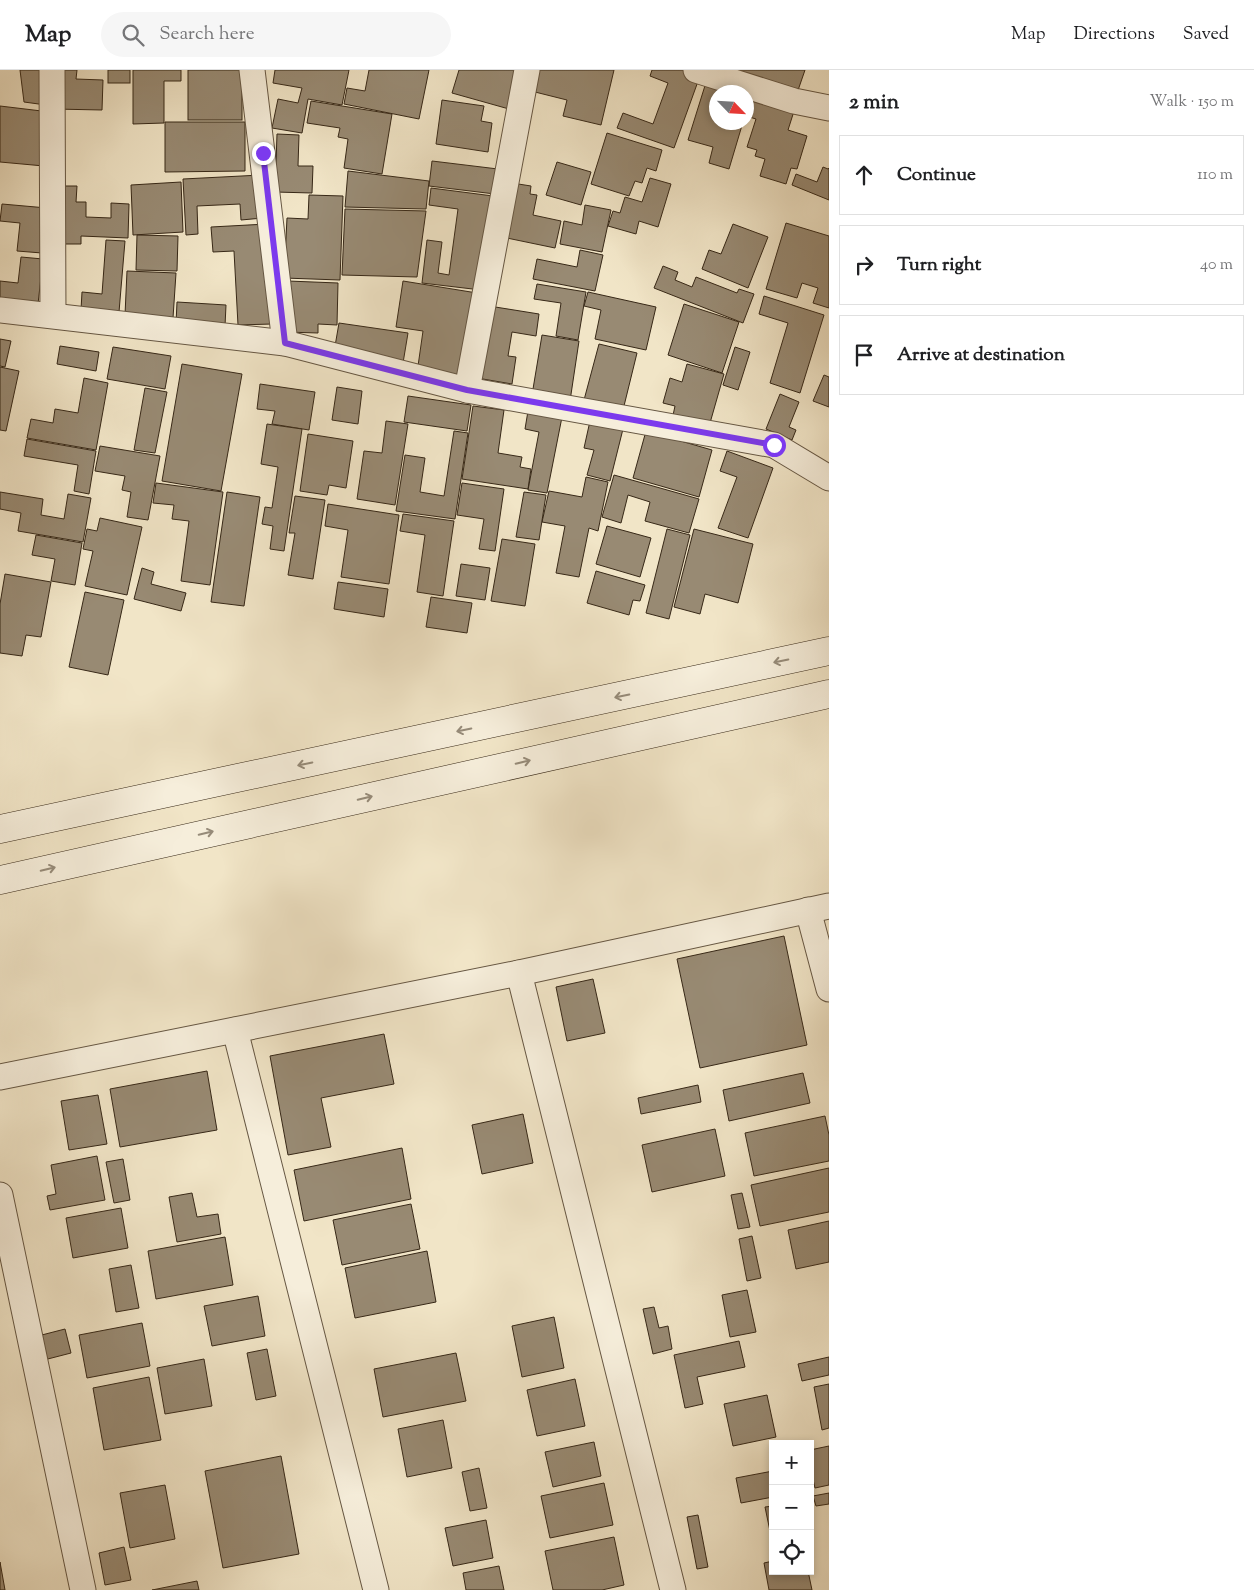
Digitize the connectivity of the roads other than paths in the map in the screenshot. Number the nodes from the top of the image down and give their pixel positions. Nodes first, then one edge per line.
1 (52, 70) edge
2 (252, 70) edge
3 (527, 70) edge
4 (696, 70) edge
5 (829, 108) edge
6 (0, 310) edge
7 (53, 315) junction
8 (285, 343) junction
9 (467, 390) junction
10 (829, 478) edge
11 (829, 651) edge
12 (829, 694) edge
13 (0, 829) edge
14 (0, 880) edge
15 (818, 908) edge
16 (519, 973) junction
17 (829, 989) edge
18 (235, 1030) junction
19 (0, 1077) edge
20 (0, 1195) edge
21 (83, 1590) edge
22 (376, 1590) edge
23 (673, 1590) edge

1 - 7 street
2 - 8 street
3 - 9 street
4 - 5 street
6 - 7 street
7 - 8 street
8 - 9 street
9 - 10 street
11 -> 13 main road
14 -> 12 main road
15 - 16 street
15 - 17 street
16 - 18 street
16 - 23 street
18 - 19 street
18 - 22 street
20 - 21 street

